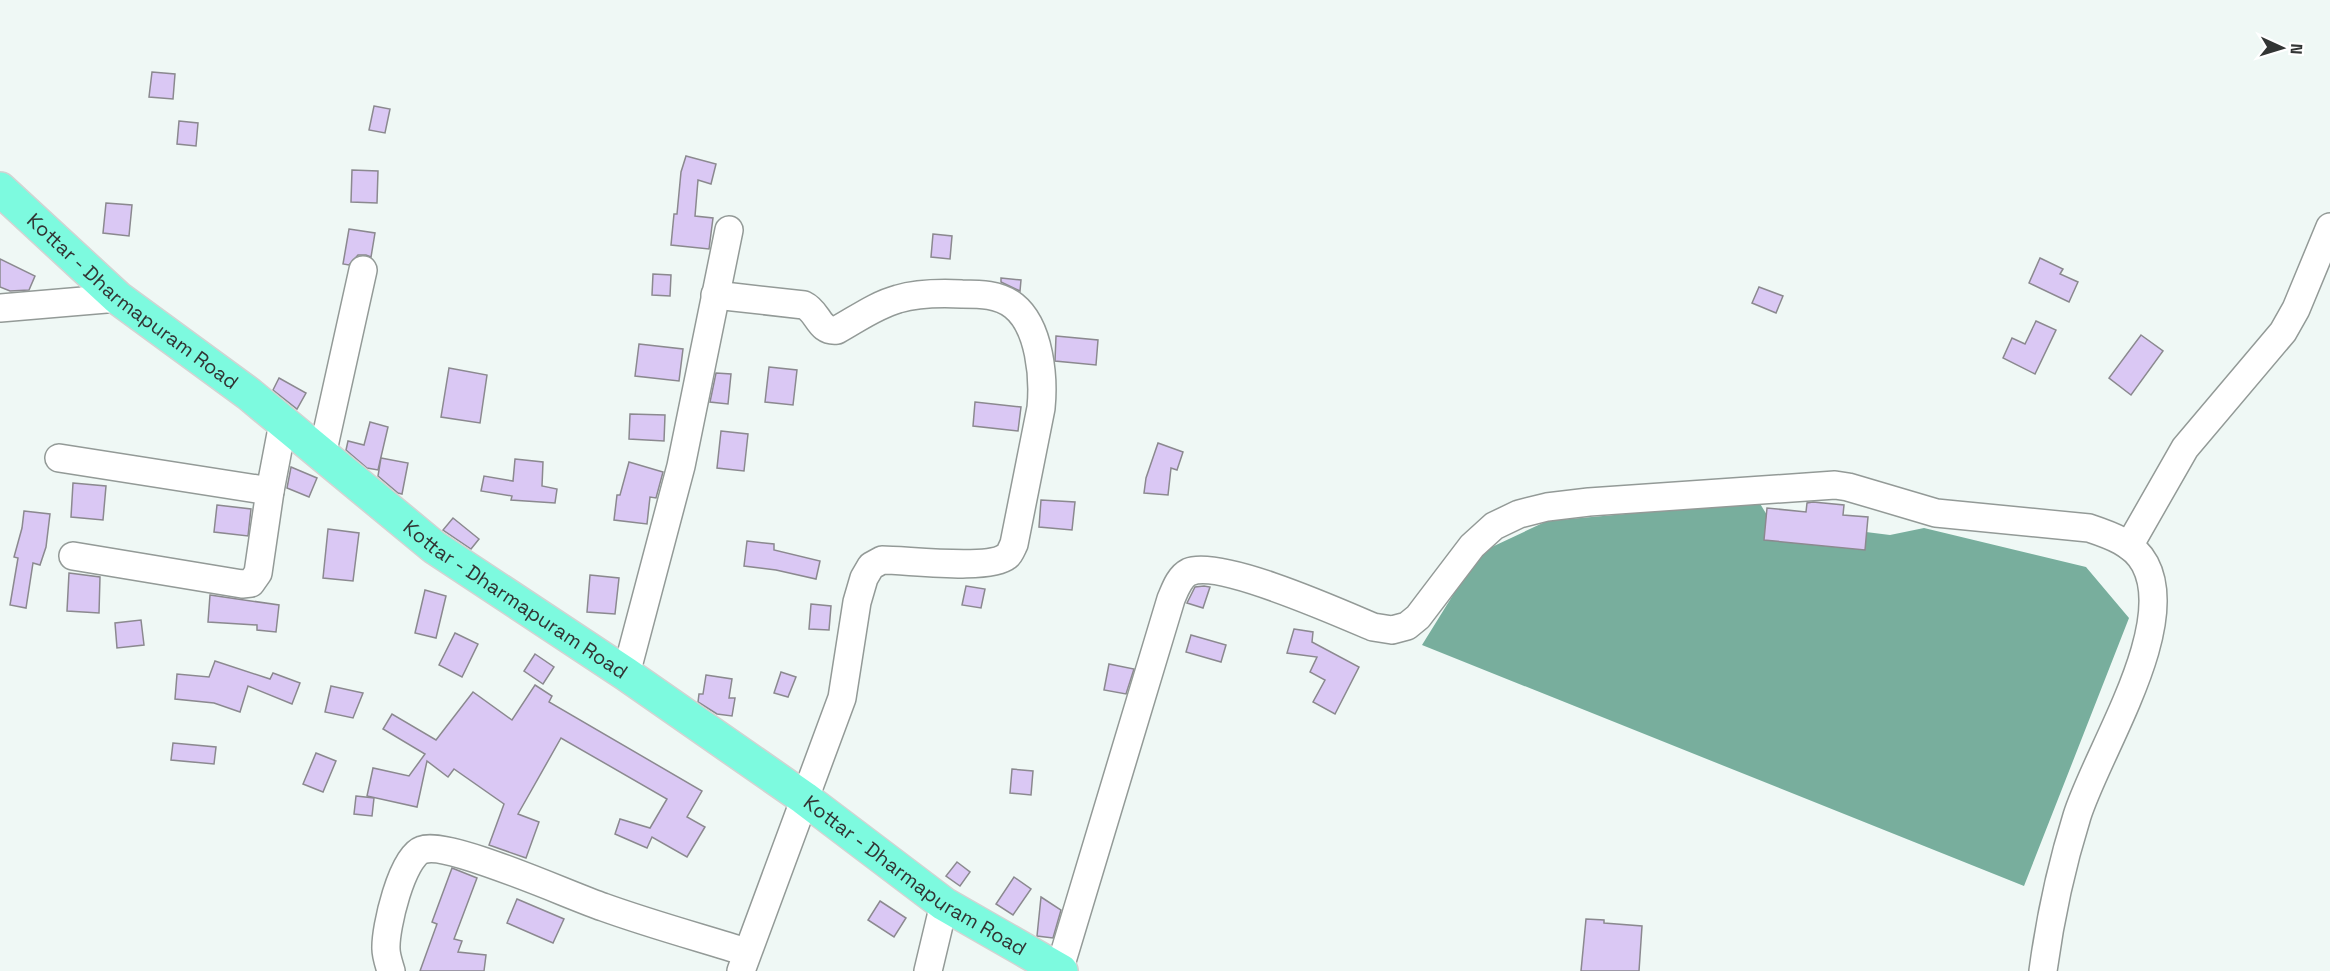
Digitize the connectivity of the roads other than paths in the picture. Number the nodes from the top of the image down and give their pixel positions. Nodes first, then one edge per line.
1 (0, 189) edge
2 (2330, 227) edge
3 (729, 230) dead end
4 (363, 270) dead end
5 (715, 295) junction
6 (118, 298) junction
7 (0, 308) edge
8 (283, 423) junction
9 (322, 455) junction
10 (58, 458) dead end
11 (270, 491) junction
12 (2129, 546) junction
13 (73, 556) dead end
14 (626, 674) junction
15 (804, 798) junction
16 (944, 904) junction
17 (743, 962) edge
18 (391, 971) edge
19 (928, 971) edge
20 (1060, 971) edge
21 (2043, 971) edge

1 - 6 main road, Kottar - Dharmapuram Road
2 - 12 street
3 - 5 street
4 - 9 street
5 - 14 street
5 - 15 street
6 - 7 street
6 - 8 main road, Kottar - Dharmapuram Road
8 - 9 main road, Kottar - Dharmapuram Road
8 - 11 street
9 - 14 main road, Kottar - Dharmapuram Road
10 - 11 street
11 - 13 street
12 - 20 street
12 - 21 street
14 - 15 main road, Kottar - Dharmapuram Road
15 - 16 main road, Kottar - Dharmapuram Road
15 - 17 street
16 - 19 street
16 - 20 main road, Kottar - Dharmapuram Road
17 - 18 street

